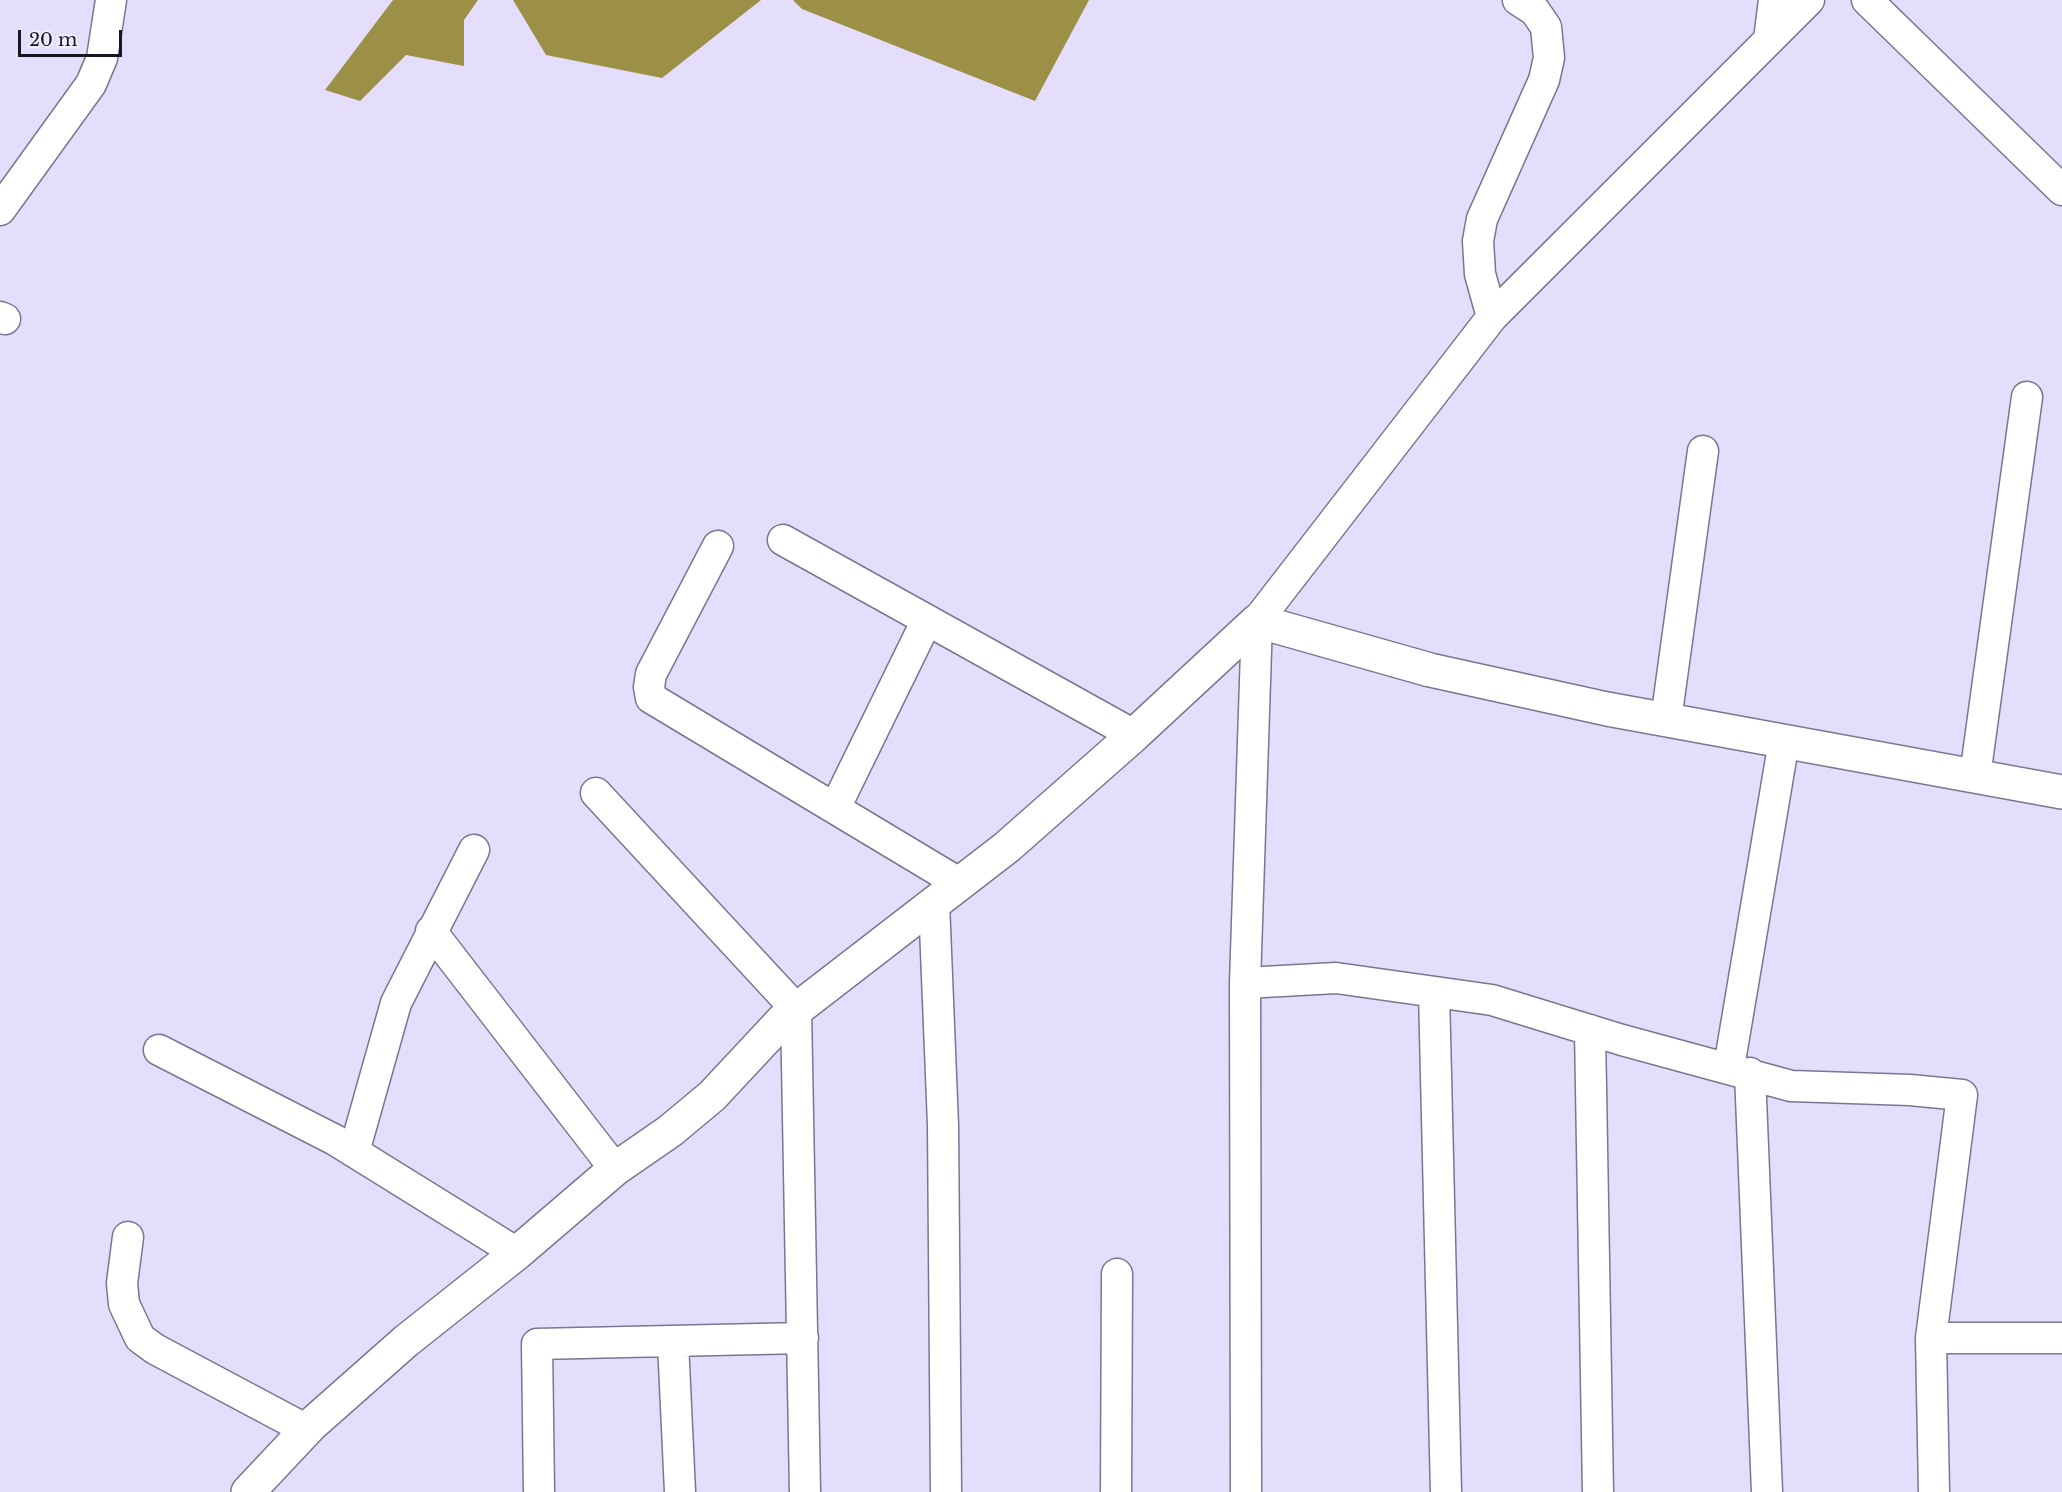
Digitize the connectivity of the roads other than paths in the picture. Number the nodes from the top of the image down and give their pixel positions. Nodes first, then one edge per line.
1 (111, 0) edge
2 (1518, 0) edge
3 (1774, 0) edge
4 (1809, 0) edge
5 (1867, 0) edge
6 (1769, 40) junction
7 (2062, 190) edge
8 (0, 210) edge
9 (1492, 317) junction
10 (2028, 397) dead end
11 (1703, 451) dead end
12 (783, 540) dead end
13 (718, 546) dead end
14 (927, 620) junction
15 (1257, 621) junction
16 (1666, 720) junction
17 (1134, 735) junction
18 (1784, 741) junction
19 (1976, 777) junction
20 (2062, 792) edge
21 (596, 793) dead end
22 (835, 808) junction
23 (474, 849) dead end
24 (947, 892) junction
25 (431, 931) junction
26 (1245, 983) junction
27 (1434, 992) junction
28 (796, 1009) junction
29 (1590, 1029) junction
30 (159, 1050) dead end
31 (1740, 1070) junction
32 (354, 1152) junction
33 (615, 1169) junction
34 (128, 1236) dead end
35 (517, 1253) junction
36 (1117, 1274) dead end
37 (803, 1338) junction
38 (1931, 1338) junction
39 (2062, 1338) edge
40 (673, 1342) junction
41 (307, 1430) junction
42 (248, 1492) edge
43 (539, 1492) edge
44 (680, 1492) edge
45 (805, 1492) edge
46 (946, 1492) edge
47 (1116, 1492) edge
48 (1246, 1492) edge
49 (1446, 1492) edge
50 (1598, 1492) edge
51 (1767, 1492) edge
52 (1934, 1492) edge

1 - 8 street
2 - 9 street
3 - 6 street
4 - 6 street
5 - 7 street
6 - 9 street
9 - 15 street
10 - 19 street
11 - 16 street
12 - 14 street
13 - 22 street
14 - 17 street
14 - 22 street
15 - 16 street
15 - 17 street
15 - 26 street
16 - 18 street
17 - 24 street
18 - 19 street
18 - 31 street
19 - 20 street
21 - 28 street
22 - 24 street
23 - 25 street
24 - 28 street
24 - 46 street
25 - 32 street
25 - 33 street
26 - 27 street
26 - 48 street
27 - 29 street
27 - 49 street
28 - 33 street
28 - 37 street
29 - 31 street
29 - 50 street
30 - 32 street
31 - 38 street
31 - 51 street
32 - 35 street
33 - 35 street
34 - 41 street
35 - 41 street
36 - 47 street
37 - 40 street
37 - 45 street
38 - 39 street
38 - 52 street
40 - 43 street
40 - 44 street
41 - 42 street

